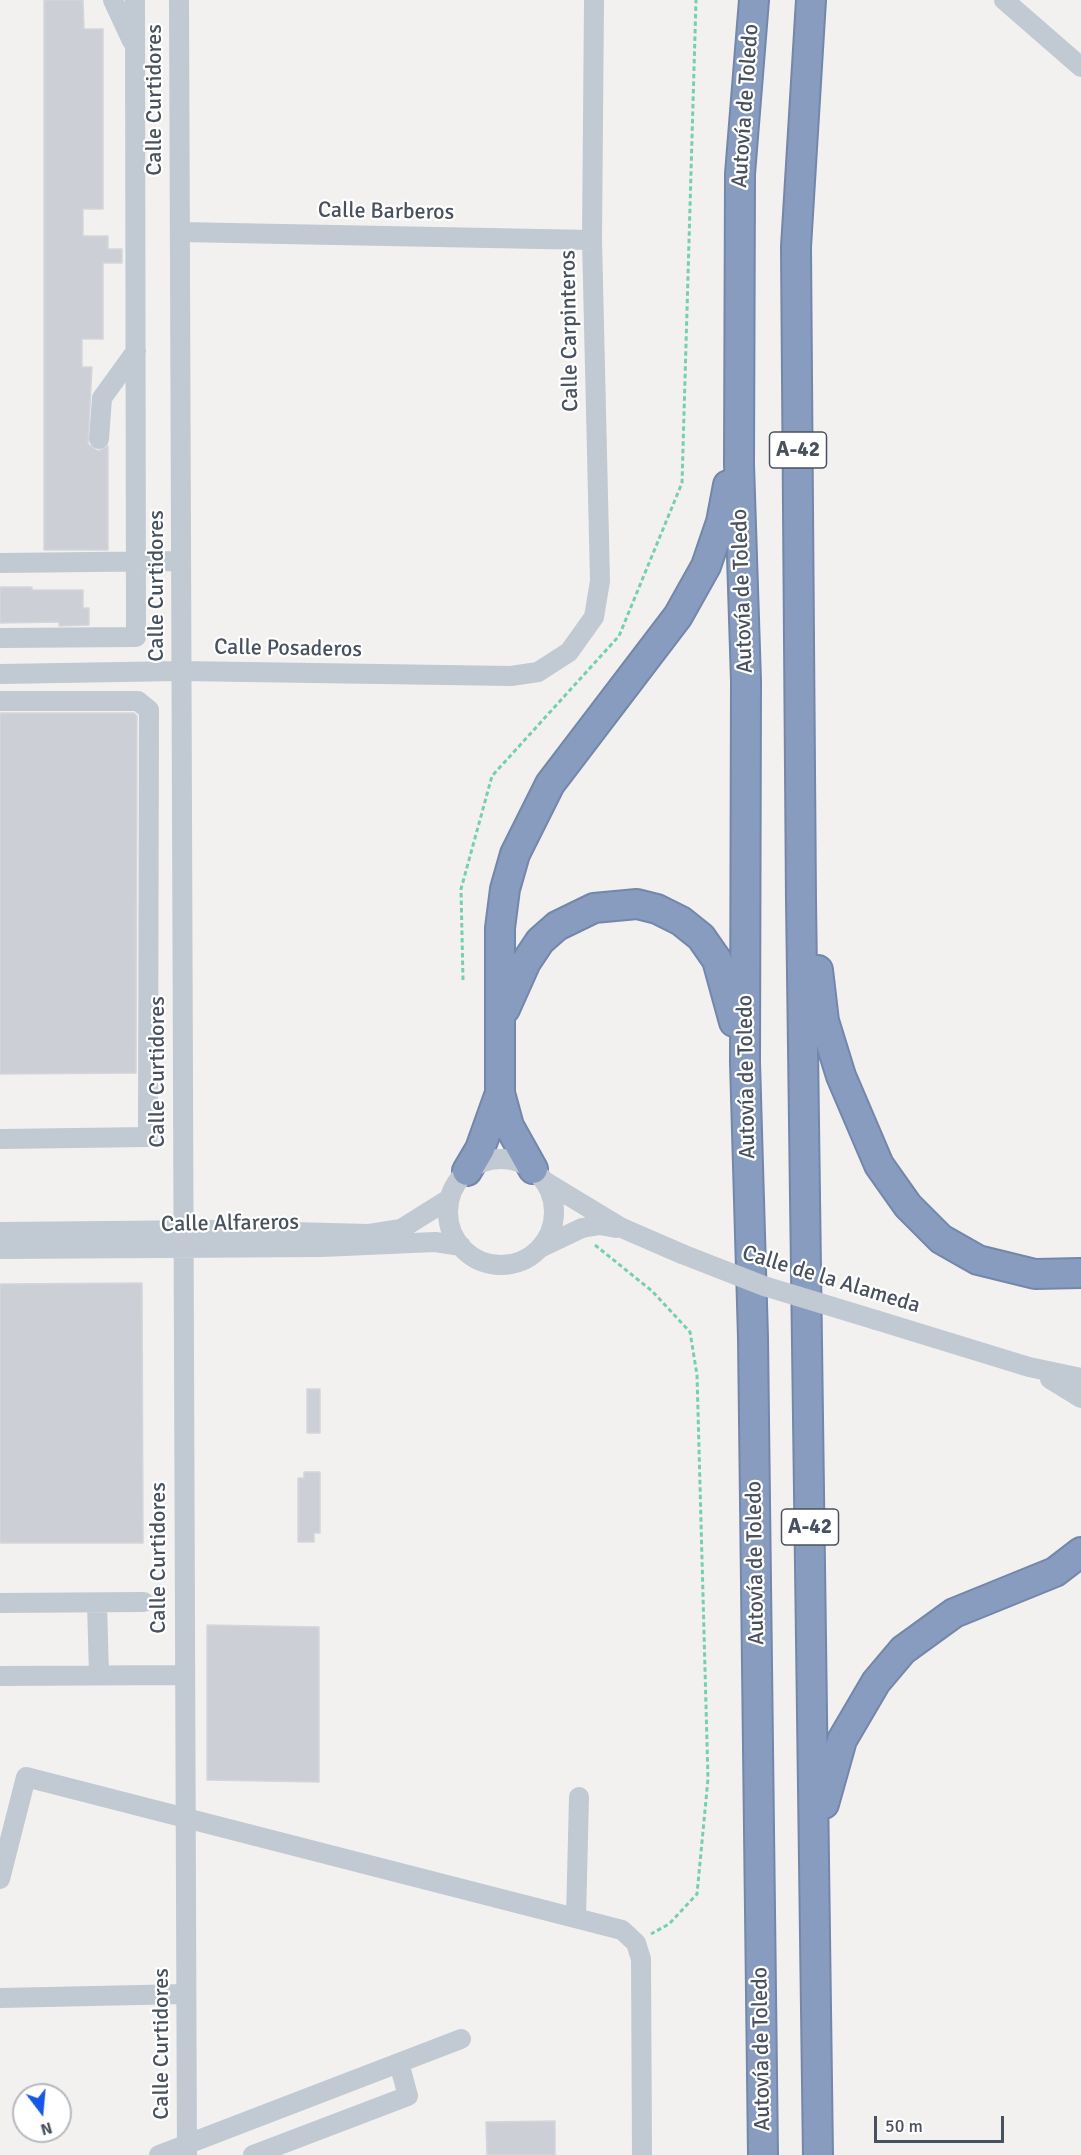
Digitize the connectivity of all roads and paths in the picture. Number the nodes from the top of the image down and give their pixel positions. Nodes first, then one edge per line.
1 (113, 0) edge
2 (135, 0) edge
3 (179, 0) edge
4 (594, 0) edge
5 (754, 0) edge
6 (811, 0) edge
7 (1004, 0) edge
8 (135, 49) junction
9 (1081, 67) edge
10 (180, 231) junction
11 (592, 240) junction
12 (136, 351) junction
13 (99, 439) dead end
14 (739, 464) junction
15 (180, 561) junction
16 (0, 562) edge
17 (136, 562) junction
18 (0, 638) edge
19 (569, 652) joint
20 (181, 671) junction
21 (0, 674) edge
22 (0, 701) edge
23 (801, 900) junction
24 (500, 1023) junction
25 (745, 1062) junction
26 (500, 1093) junction
27 (148, 1137) junction
28 (0, 1139) edge
29 (0, 1152) edge
30 (467, 1171) junction
31 (540, 1176) junction
32 (449, 1199) junction
33 (622, 1228) junction
34 (0, 1232) edge
35 (182, 1240) junction
36 (595, 1245) dead end
37 (461, 1246) junction
38 (538, 1249) junction
39 (0, 1250) edge
40 (1081, 1273) edge
41 (1029, 1367) junction
42 (1081, 1378) edge
43 (1081, 1398) edge
44 (1081, 1552) edge
45 (144, 1602) dead end
46 (97, 1603) junction
47 (0, 1604) edge
48 (99, 1675) junction
49 (184, 1675) junction
50 (0, 1676) edge
51 (579, 1797) dead end
52 (184, 1817) junction
53 (815, 1847) junction
54 (0, 1879) edge
55 (576, 1918) junction
56 (636, 1943) junction
57 (186, 1995) junction
58 (0, 1998) edge
59 (461, 2039) dead end
60 (399, 2063) junction
61 (187, 2150) edge
62 (159, 2155) edge
63 (254, 2155) edge
64 (642, 2155) edge
65 (763, 2155) edge
66 (818, 2155) edge

1 - 8 street
2 - 8 street
3 - 10 street, Calle Curtidores
4 - 11 street, Calle Carpinteros
5 - 14 highway, Autovía de Toledo / A-42
6 - 23 highway, A-42
7 - 9 street
8 - 12 street
10 - 11 street, Calle Barberos
10 - 15 street, Calle Curtidores
11 - 19 street, Calle Carpinteros
12 - 13 street
12 - 17 street
14 - 24 highway
14 - 25 highway, Autovía de Toledo / A-42
15 - 17 street
15 - 20 street, Calle Curtidores
16 - 17 street
17 - 18 street
19 - 20 street, Calle Posaderos
20 - 21 street, Calle Posaderos
20 - 35 street, Calle Curtidores
22 - 27 street
23 - 40 highway
23 - 53 highway, A-42
24 - 25 highway
24 - 26 highway
25 - 65 highway, Autovía de Toledo / A-42
26 - 30 highway
26 - 31 highway
27 - 28 street
27 - 29 street
30 - 31 street
30 - 32 street
31 - 33 street, Calle de la Alameda
31 - 38 street
32 - 35 street, Calle Alfareros
32 - 37 street
33 - 38 street, Calle de la Alameda
33 - 41 street, Calle de la Alameda, bridge
34 - 35 street, Calle Alfareros
35 - 37 street, Calle Alfareros
35 - 39 street, Calle Alfareros
35 - 49 street, Calle Curtidores
36 - 56 path
37 - 38 street
41 - 42 street, Calle de la Alameda
41 - 43 street, Calle de la Alameda
44 - 53 highway
45 - 46 street
46 - 47 street
46 - 48 street
48 - 49 street
48 - 50 street
49 - 52 street, Calle Curtidores
51 - 55 street
52 - 54 street
52 - 55 street
52 - 57 street, Calle Curtidores
53 - 66 highway, A-42
55 - 56 street
56 - 64 street
57 - 58 street
57 - 61 street, Calle Curtidores
59 - 60 street, Calle Curtidores
60 - 61 street, Calle Curtidores
60 - 63 street
61 - 62 street, Calle Curtidores

